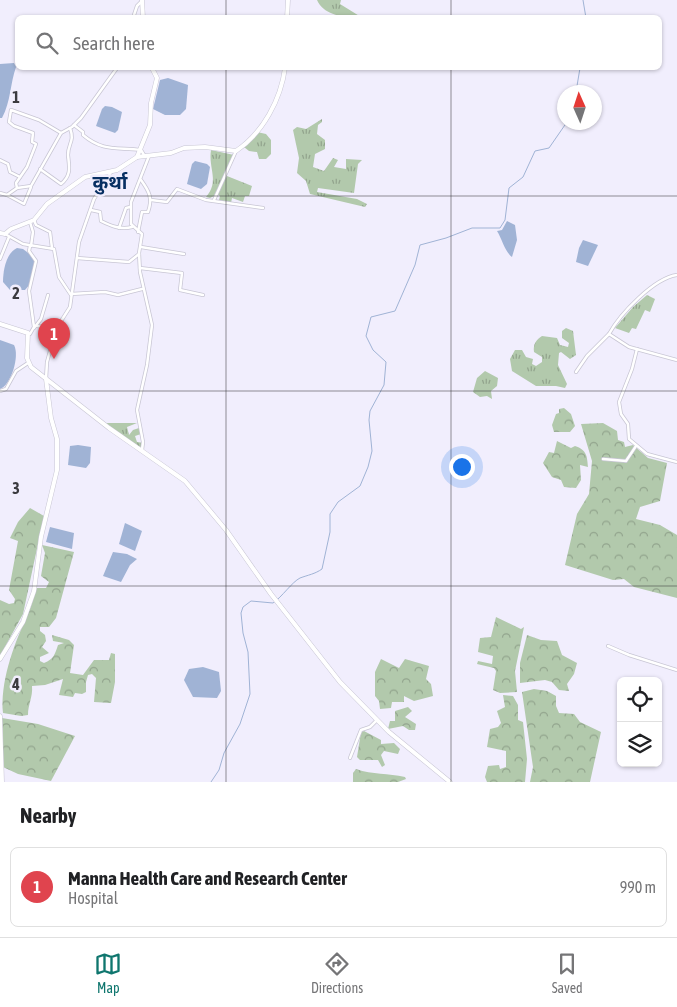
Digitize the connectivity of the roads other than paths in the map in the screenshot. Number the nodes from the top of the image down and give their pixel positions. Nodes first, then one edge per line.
1 (142, 0) edge
2 (288, 0) edge
3 (134, 15) edge
4 (143, 15) edge
5 (287, 15) edge
6 (115, 70) edge
7 (153, 70) edge
8 (284, 70) edge
9 (74, 125) junction
10 (70, 128) junction
11 (61, 133) junction
12 (141, 150) junction
13 (236, 151) junction
14 (147, 156) junction
15 (137, 157) junction
16 (0, 160) edge
17 (40, 169) junction
18 (112, 171) junction
19 (20, 177) junction
20 (141, 179) junction
21 (31, 186) junction
22 (17, 188) junction
23 (0, 193) edge
24 (7, 196) junction
25 (151, 200) junction
26 (214, 200) junction
27 (130, 207) junction
28 (263, 208) dead end
29 (91, 210) junction
30 (32, 221) junction
31 (132, 227) junction
32 (119, 228) junction
33 (138, 232) junction
34 (0, 233) edge
35 (7, 235) junction
36 (30, 246) junction
37 (141, 246) junction
38 (52, 248) junction
39 (139, 254) junction
40 (184, 254) dead end
41 (77, 258) junction
42 (0, 259) edge
43 (140, 268) junction
44 (677, 275) edge
45 (142, 289) junction
46 (48, 295) dead end
47 (71, 295) junction
48 (203, 295) dead end
49 (0, 324) edge
50 (36, 327) junction
51 (56, 329) junction
52 (28, 333) junction
53 (609, 334) junction
54 (637, 349) junction
55 (677, 360) edge
56 (28, 363) junction
57 (576, 372) dead end
58 (46, 379) junction
59 (0, 391) edge
60 (636, 446) junction
61 (142, 450) junction
62 (602, 459) dead end
63 (677, 462) edge
64 (608, 646) dead end
65 (0, 659) edge
66 (677, 670) edge
67 (0, 716) edge
68 (377, 720) junction
69 (350, 758) dead end
70 (2, 782) edge
71 (450, 782) edge

1 - 3 street
1 - 4 street
2 - 5 street
6 - 9 street
7 - 12 street
8 - 13 street
9 - 10 street
9 - 12 street
10 - 11 street
10 - 17 street
11 - 17 street
11 - 19 street
12 - 14 street
12 - 15 street
13 - 14 street
13 - 26 street
14 - 15 street
14 - 20 street
15 - 18 street
16 - 19 street
17 - 21 street
18 - 29 street
18 - 30 street
19 - 22 street
20 - 25 street
20 - 27 street
21 - 22 street
21 - 24 street
22 - 24 street
23 - 24 street
25 - 26 street
25 - 33 street
26 - 28 street
27 - 31 street
27 - 32 street
29 - 32 street
29 - 41 street
30 - 35 street
30 - 36 street
30 - 38 street
31 - 32 street
31 - 33 street
33 - 37 street
34 - 35 street
35 - 36 street
35 - 42 street
36 - 38 street
36 - 50 street
37 - 39 street
37 - 40 street
38 - 47 street
39 - 41 street
39 - 43 street
41 - 47 street
43 - 45 street
43 - 48 street
44 - 53 street
45 - 47 street
45 - 61 street
46 - 50 street
47 - 51 street
49 - 52 street
50 - 51 street
50 - 52 street
51 - 58 street
52 - 56 street
53 - 54 street
53 - 57 street
54 - 55 street
54 - 60 street
56 - 58 street
56 - 59 street
58 - 61 street
58 - 65 street
60 - 62 street
60 - 63 street
61 - 68 street
64 - 66 street
67 - 70 street
68 - 69 street
68 - 71 street

